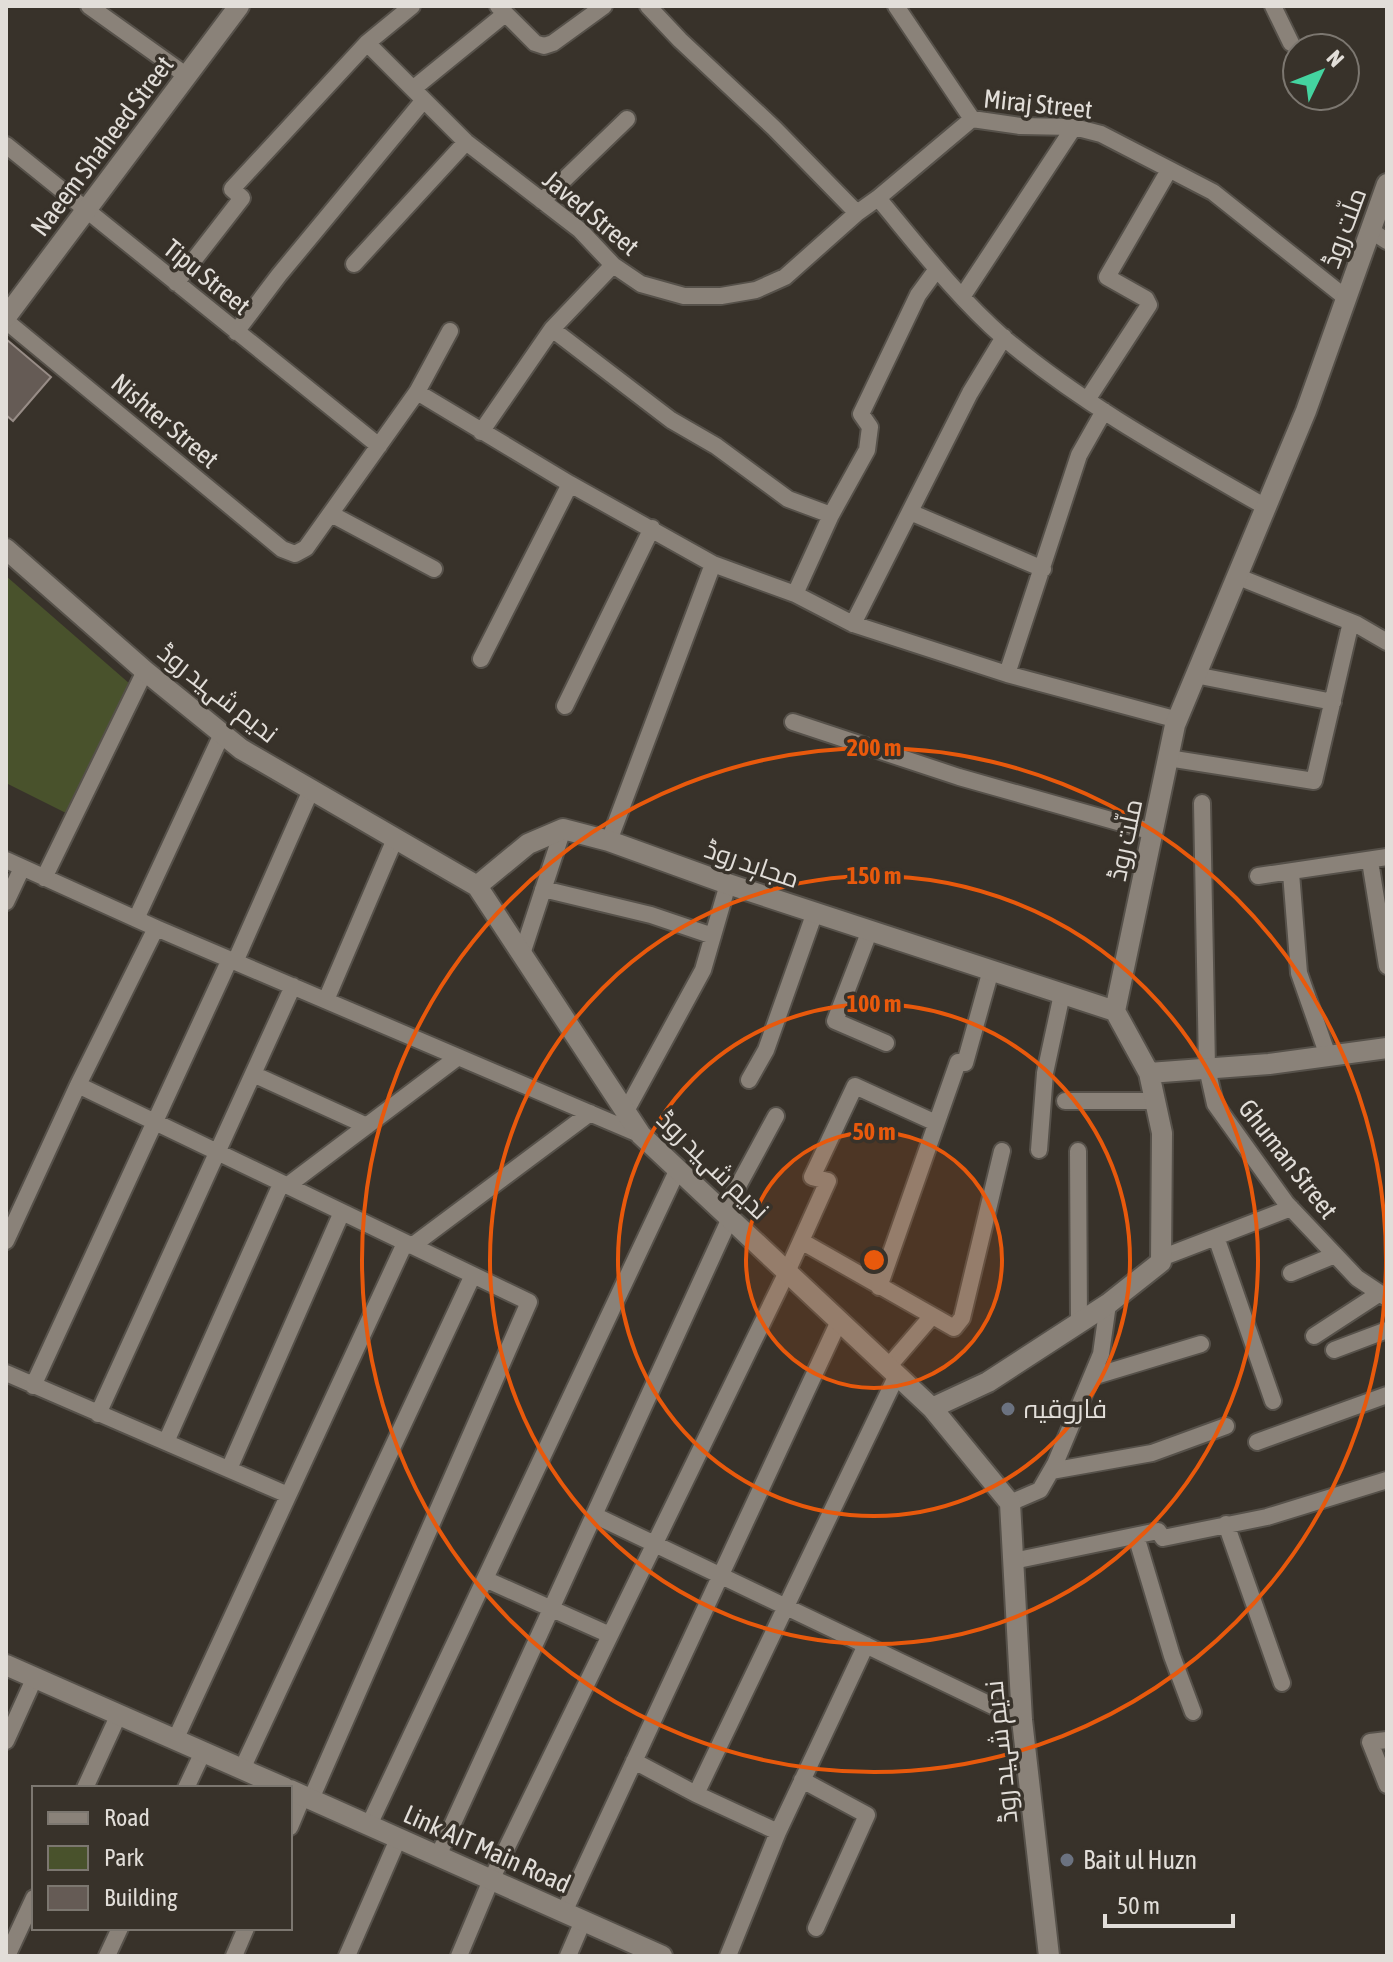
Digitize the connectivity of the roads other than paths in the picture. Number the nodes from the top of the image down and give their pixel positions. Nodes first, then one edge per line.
1 (89, 6) edge
2 (239, 6) edge
3 (412, 6) edge
4 (604, 6) edge
5 (648, 6) edge
6 (896, 6) edge
7 (1273, 6) edge
8 (502, 10) edge
9 (1286, 32) edge
10 (367, 43) junction
11 (187, 76) junction
12 (419, 95) junction
13 (627, 119) dead end
14 (972, 119) junction
15 (1074, 127) junction
16 (466, 142) junction
17 (6, 145) edge
18 (1169, 170) junction
19 (1387, 184) edge
20 (878, 198) junction
21 (542, 201) junction
22 (87, 211) junction
23 (857, 213) junction
24 (1379, 236) edge
25 (354, 264) dead end
26 (613, 265) junction
27 (937, 269) junction
28 (176, 283) junction
29 (962, 297) junction
30 (1346, 298) junction
31 (6, 319) edge
32 (552, 329) junction
33 (450, 331) dead end
34 (236, 332) junction
35 (1004, 337) junction
36 (417, 392) junction
37 (1087, 400) junction
38 (1104, 411) junction
39 (481, 432) junction
40 (379, 446) junction
41 (570, 484) junction
42 (1264, 506) junction
43 (910, 512) junction
44 (331, 514) junction
45 (831, 515) junction
46 (652, 528) junction
47 (6, 549) edge
48 (713, 564) junction
49 (434, 569) dead end
50 (1043, 569) junction
51 (1236, 576) junction
52 (795, 594) junction
53 (1351, 622) junction
54 (853, 624) junction
55 (1387, 642) edge
56 (481, 659) dead end
57 (145, 671) junction
58 (1007, 674) junction
59 (1195, 675) junction
60 (1333, 702) junction
61 (565, 706) dead end
62 (1178, 720) junction
63 (793, 722) dead end
64 (222, 734) junction
65 (1168, 758) junction
66 (311, 790) junction
67 (1202, 803) dead end
68 (563, 829) junction
69 (1153, 832) junction
70 (395, 839) junction
71 (609, 841) junction
72 (1387, 857) edge
73 (6, 860) edge
74 (1370, 861) junction
75 (22, 868) junction
76 (1291, 873) junction
77 (1258, 876) dead end
78 (44, 878) junction
79 (728, 884) junction
80 (477, 886) junction
81 (543, 889) junction
82 (6, 902) edge
83 (815, 912) junction
84 (136, 919) junction
85 (156, 928) junction
86 (870, 930) junction
87 (713, 936) junction
88 (522, 954) junction
89 (233, 960) junction
90 (1387, 966) edge
91 (991, 970) junction
92 (293, 986) junction
93 (1062, 994) junction
94 (326, 1000) junction
95 (1115, 1011) junction
96 (886, 1043) dead end
97 (1387, 1048) edge
98 (1328, 1056) junction
99 (458, 1057) junction
100 (1207, 1068) junction
101 (1149, 1073) junction
102 (253, 1074) junction
103 (749, 1080) dead end
104 (78, 1085) junction
105 (1065, 1101) dead end
106 (1155, 1101) junction
107 (626, 1111) junction
108 (590, 1113) junction
109 (776, 1116) dead end
110 (936, 1123) junction
111 (155, 1124) junction
112 (367, 1126) junction
113 (641, 1135) junction
114 (1039, 1150) dead end
115 (1002, 1151) dead end
116 (1078, 1151) dead end
117 (217, 1153) junction
118 (678, 1169) junction
119 (284, 1185) junction
120 (1291, 1208) junction
121 (342, 1212) junction
122 (727, 1215) junction
123 (1216, 1237) junction
124 (6, 1241) edge
125 (801, 1241) junction
126 (409, 1244) junction
127 (1335, 1255) junction
128 (1161, 1258) junction
129 (787, 1272) junction
130 (1291, 1273) dead end
131 (473, 1275) junction
132 (879, 1287) junction
133 (1383, 1295) edge
134 (1108, 1304) junction
135 (932, 1316) junction
136 (839, 1321) junction
137 (1079, 1323) junction
138 (1387, 1330) edge
139 (1314, 1336) dead end
140 (1201, 1344) dead end
141 (1334, 1350) dead end
142 (892, 1371) junction
143 (6, 1373) edge
144 (1092, 1377) junction
145 (33, 1386) junction
146 (1387, 1395) edge
147 (1273, 1401) dead end
148 (932, 1408) junction
149 (98, 1414) junction
150 (1226, 1426) dead end
151 (166, 1442) junction
152 (1257, 1442) dead end
153 (229, 1469) junction
154 (1051, 1471) junction
155 (1387, 1480) edge
156 (288, 1495) junction
157 (1010, 1503) junction
158 (594, 1515) junction
159 (1226, 1524) junction
160 (1136, 1536) junction
161 (655, 1543) junction
162 (1013, 1561) junction
163 (721, 1575) junction
164 (485, 1579) junction
165 (786, 1606) junction
166 (551, 1608) junction
167 (610, 1635) junction
168 (866, 1645) junction
169 (6, 1665) edge
170 (35, 1677) junction
171 (1282, 1683) dead end
172 (1193, 1712) dead end
173 (119, 1714) junction
174 (1022, 1720) junction
175 (176, 1738) junction
176 (1387, 1740) edge
177 (6, 1741) edge
178 (203, 1752) junction
179 (634, 1761) junction
180 (242, 1769) junction
181 (802, 1780) junction
182 (1387, 1785) edge
183 (86, 1786) edge
184 (187, 1786) edge
185 (281, 1786) edge
186 (297, 1793) edge
187 (696, 1794) junction
188 (292, 1817) edge
189 (369, 1825) junction
190 (778, 1832) junction
191 (398, 1839) junction
192 (438, 1856) junction
193 (491, 1880) junction
194 (32, 1902) edge
195 (574, 1917) junction
196 (816, 1928) dead end
197 (119, 1930) edge
198 (245, 1930) edge
199 (7, 1956) edge
200 (107, 1956) edge
201 (234, 1956) edge
202 (347, 1956) edge
203 (459, 1956) edge
204 (568, 1956) edge
205 (662, 1956) edge
206 (728, 1956) edge
207 (1049, 1956) edge

1 - 11 street
2 - 11 street, Naeem Shaheed Street
3 - 10 street
4 - 8 street
5 - 23 street
6 - 14 street
7 - 9 street
8 - 12 street
10 - 12 street, Javed Street
10 - 28 street
11 - 22 street, Naeem Shaheed Street
12 - 16 street, Javed Street
12 - 34 street
13 - 21 street
14 - 15 street, Miraj Street
14 - 20 street, Miraj Street
15 - 18 street, Miraj Street
15 - 29 street
16 - 21 street, Javed Street
16 - 25 street
17 - 22 street, Tipu Street
18 - 30 street, Miraj Street
18 - 37 street
19 - 24 street, ملّت روڈ
20 - 23 street, Miraj Street
20 - 27 street
21 - 26 street, Javed Street
22 - 28 street, Tipu Street
22 - 31 street, Naeem Shaheed Street
23 - 26 street, Javed Street
24 - 30 street, ملّت روڈ
26 - 32 street
27 - 29 street
27 - 45 street
28 - 34 street, Tipu Street
29 - 35 street
30 - 42 street, ملّت روڈ
31 - 44 street, Nishter Street
32 - 39 street
32 - 45 street
33 - 36 street
34 - 40 street, Tipu Street
35 - 37 street
35 - 43 street
36 - 39 street
36 - 40 street
37 - 38 street
38 - 42 street
38 - 50 street
39 - 41 street
40 - 44 street
41 - 46 street
41 - 56 street
42 - 51 street, ملّت روڈ
43 - 50 street
43 - 54 street
44 - 49 street
45 - 52 street
46 - 48 street
46 - 61 street
47 - 57 street, ندیم شہید روڈ
48 - 52 street
48 - 71 street
50 - 58 street
51 - 53 street
51 - 59 street, ملّت روڈ
52 - 54 street
53 - 55 street
53 - 60 street
54 - 58 street
57 - 64 street, ندیم شہید روڈ
57 - 78 street
58 - 62 street
59 - 60 street
59 - 62 street, ملّت روڈ
60 - 65 street
62 - 65 street, ملّت روڈ
63 - 69 street
64 - 66 street, ندیم شہید روڈ
64 - 84 street
65 - 69 street, ملّت روڈ
66 - 70 street, ندیم شہید روڈ
66 - 89 street
67 - 100 street, Ghuman Street
68 - 71 street, مجاہد روڈ
68 - 80 street
68 - 81 street
69 - 95 street, ملّت روڈ
70 - 80 street, ندیم شہید روڈ
70 - 94 street
71 - 79 street, مجاہد روڈ
72 - 74 street
73 - 75 street
74 - 76 street
74 - 90 street
75 - 78 street
75 - 82 street
76 - 77 street
76 - 98 street
78 - 84 street
79 - 83 street, مجاہد روڈ
79 - 87 street
80 - 88 street, ندیم شہید روڈ
81 - 87 street
81 - 88 street
83 - 86 street, مجاہد روڈ
83 - 103 street
84 - 85 street
85 - 89 street
85 - 104 street
86 - 91 street, مجاہد روڈ
86 - 96 street
87 - 107 street
88 - 107 street, ندیم شہید روڈ
89 - 92 street
89 - 111 street
91 - 93 street, مجاہد روڈ
91 - 110 street
92 - 94 street
92 - 102 street
93 - 95 street, مجاہد روڈ
93 - 114 street
94 - 99 street
95 - 101 street
97 - 98 street
98 - 100 street
99 - 108 street
99 - 112 street
100 - 101 street
100 - 120 street, Ghuman Street
101 - 106 street
102 - 112 street
102 - 117 street
104 - 111 street
104 - 124 street
105 - 106 street
106 - 128 street
107 - 113 street, ندیم شہید روڈ
108 - 113 street
108 - 126 street
109 - 122 street
110 - 125 street
110 - 132 street
111 - 117 street
111 - 145 street
112 - 119 street
113 - 118 street, ندیم شہید روڈ
115 - 135 street
116 - 137 street
117 - 119 street
117 - 149 street
118 - 122 street, ندیم شہید روڈ
118 - 164 street
119 - 121 street
119 - 151 street
120 - 123 street
120 - 127 street, Ghuman Street
121 - 126 street
121 - 153 street
122 - 129 street, ندیم شہید روڈ
122 - 158 street
123 - 128 street
123 - 147 street
125 - 129 street
125 - 132 street
126 - 131 street
126 - 156 street
127 - 130 street
127 - 133 street, Ghuman Street
128 - 134 street
129 - 136 street, ندیم شہید روڈ
129 - 161 street
131 - 180 street
131 - 186 street
132 - 135 street
133 - 139 street
134 - 137 street
134 - 144 street
135 - 142 street
136 - 142 street, ندیم شہید روڈ
136 - 163 street
137 - 148 street
138 - 141 street
140 - 144 street
142 - 148 street, ندیم شہید روڈ
142 - 165 street
143 - 145 street
144 - 154 street
145 - 149 street
146 - 152 street
148 - 157 street, ندیم شہید روڈ
149 - 151 street
150 - 154 street
151 - 153 street
153 - 156 street
154 - 157 street
155 - 159 street
156 - 175 street
157 - 162 street, ندیم شہید روڈ
158 - 161 street
158 - 166 street
159 - 160 street
159 - 171 street
160 - 162 street
160 - 172 street
161 - 163 street
161 - 167 street
162 - 174 street, ندیم شہید روڈ
163 - 165 street
163 - 179 street
164 - 166 street
164 - 189 street
165 - 168 street
165 - 187 street
166 - 167 street
166 - 192 street
167 - 193 street
168 - 174 street
168 - 181 street
169 - 170 street, Link AIT Main Road
170 - 173 street, Link AIT Main Road
170 - 177 street
173 - 175 street, Link AIT Main Road
173 - 183 street
174 - 207 street, ندیم شہید روڈ
175 - 178 street, Link AIT Main Road
176 - 182 street
178 - 180 street, Link AIT Main Road
178 - 184 street
179 - 187 street
179 - 195 street
180 - 185 street, Link AIT Main Road
181 - 190 street
181 - 196 street
186 - 188 street
186 - 189 street, Link AIT Main Road
187 - 190 street
189 - 191 street, Link AIT Main Road
190 - 206 street
191 - 192 street, Link AIT Main Road
191 - 202 street
192 - 193 street, Link AIT Main Road
193 - 195 street, Link AIT Main Road
193 - 203 street
194 - 199 street
195 - 204 street
195 - 205 street, Link AIT Main Road
197 - 200 street
198 - 201 street

